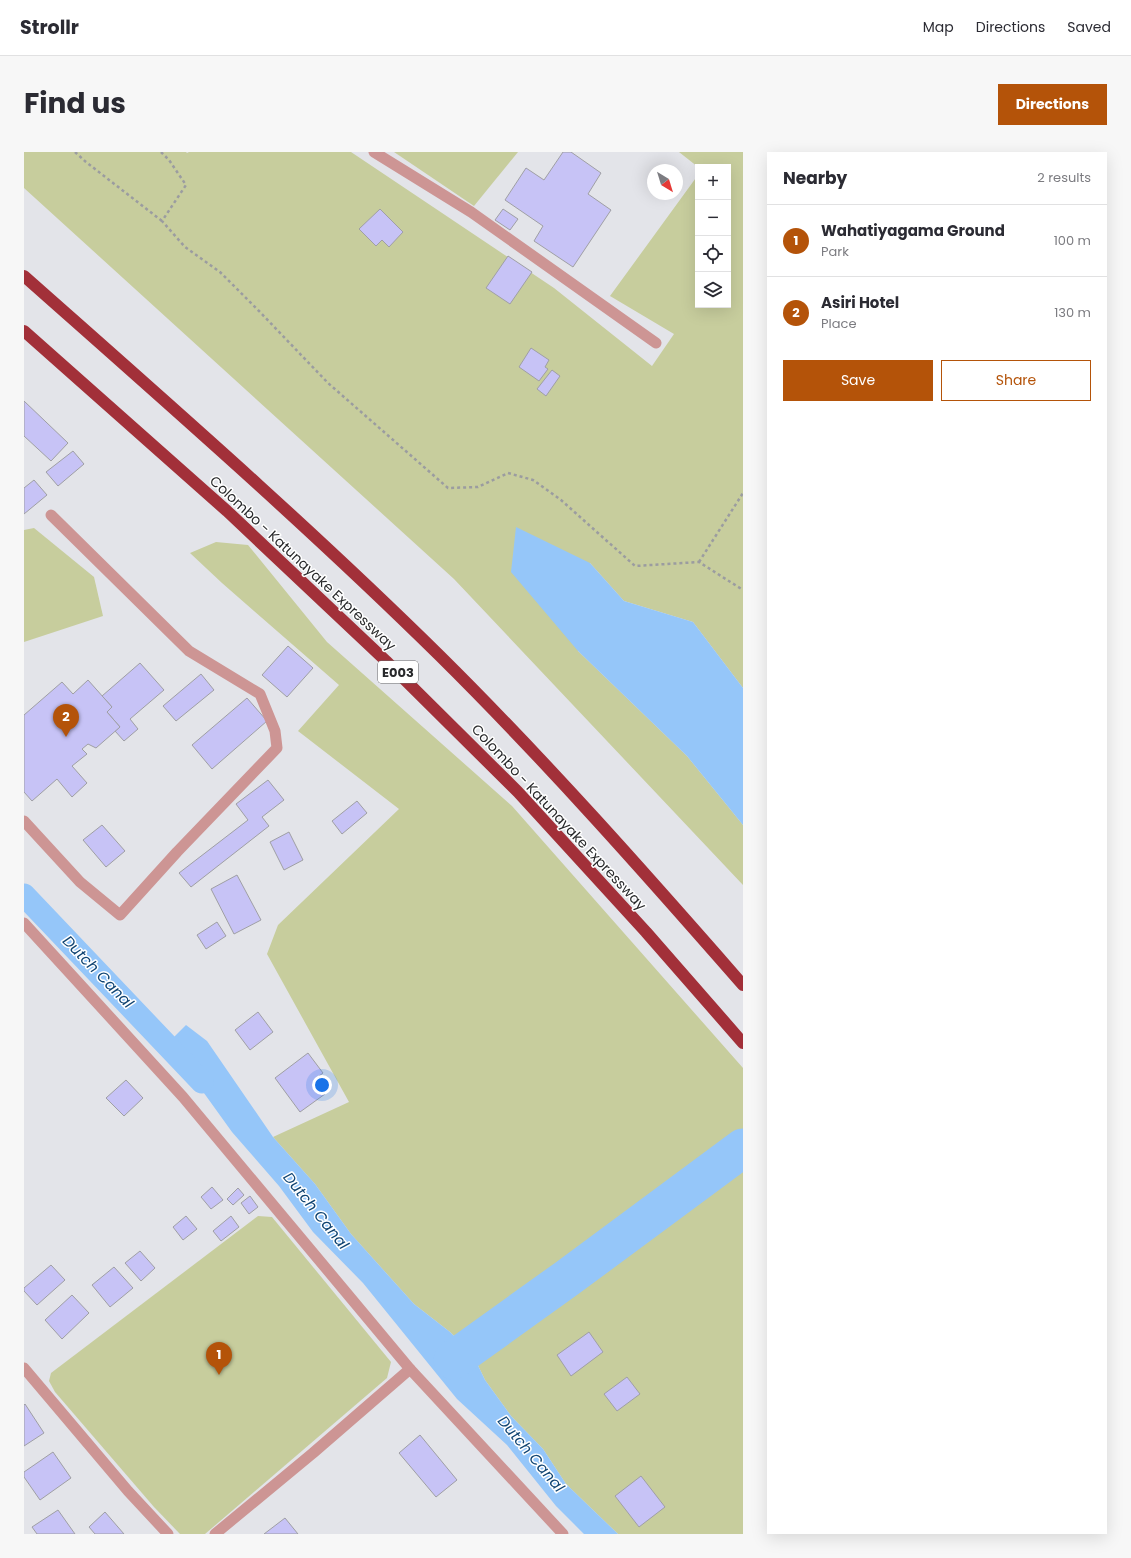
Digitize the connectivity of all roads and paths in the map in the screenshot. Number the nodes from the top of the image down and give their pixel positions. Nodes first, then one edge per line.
1 (75, 152) edge
2 (161, 152) edge
3 (374, 152) edge
4 (162, 221) junction
5 (24, 276) edge
6 (24, 331) edge
7 (656, 343) dead end
8 (743, 493) edge
9 (51, 515) dead end
10 (699, 562) junction
11 (743, 590) edge
12 (24, 821) edge
13 (24, 923) edge
14 (743, 985) edge
15 (743, 1043) edge
16 (24, 1368) edge
17 (410, 1369) junction
18 (168, 1534) edge
19 (214, 1534) edge
20 (563, 1534) edge

1 - 4 path
2 - 4 path
3 - 7 street
4 - 10 path
5 - 14 highway, Colombo - Katunayake Expressway / E003
6 - 15 highway, Colombo - Katunayake Expressway / E003
8 - 10 path
9 - 12 street
10 - 11 path
13 - 17 street
16 - 18 street
17 - 19 street
17 - 20 street

